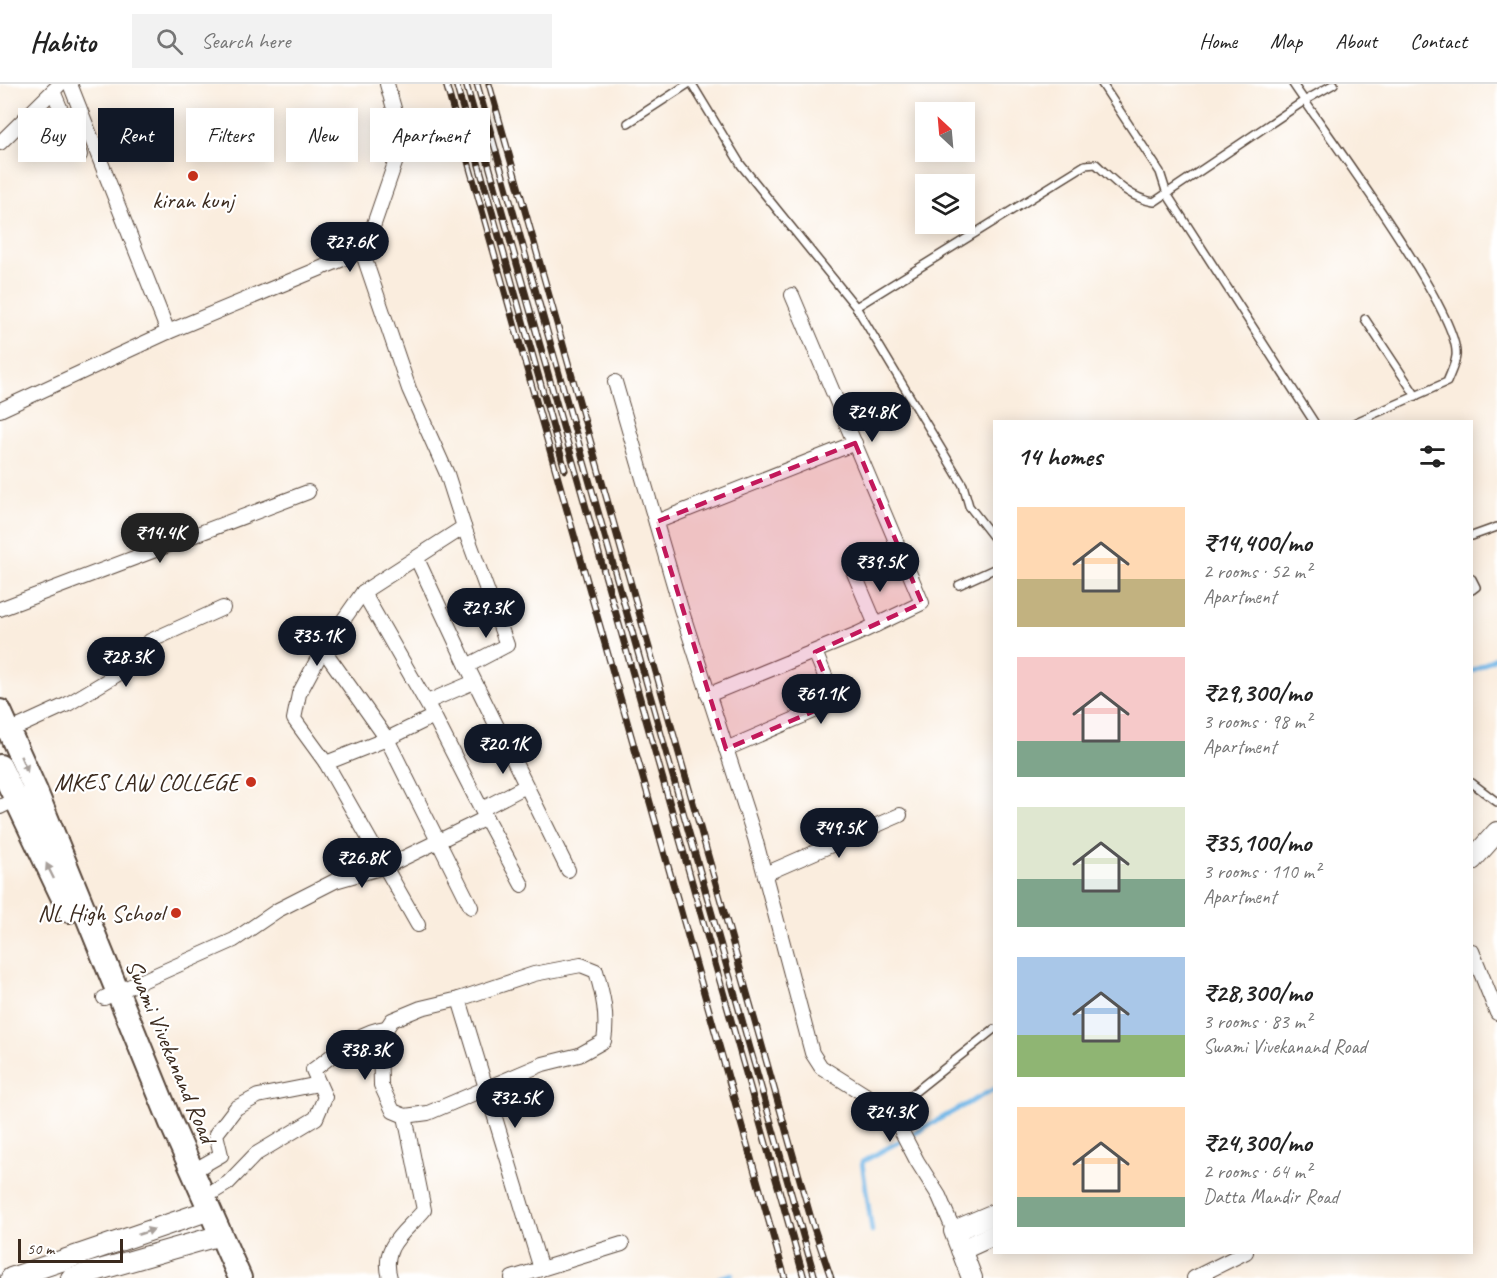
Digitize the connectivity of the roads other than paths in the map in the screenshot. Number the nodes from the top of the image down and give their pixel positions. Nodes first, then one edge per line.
1 (387, 84) edge
2 (690, 84) edge
3 (1102, 84) edge
4 (1293, 84) edge
5 (1334, 84) edge
6 (62, 89) edge
7 (1304, 100) junction
8 (628, 123) dead end
9 (0, 143) edge
10 (94, 149) junction
11 (1167, 194) junction
12 (362, 251) junction
13 (792, 295) dead end
14 (856, 307) junction
15 (1365, 319) dead end
16 (168, 332) junction
17 (615, 382) dead end
18 (1416, 396) junction
19 (0, 410) edge
20 (1313, 420) edge
21 (1361, 420) edge
22 (855, 443) junction
23 (308, 492) dead end
24 (656, 522) junction
25 (464, 527) junction
26 (1497, 527) edge
27 (1473, 536) edge
28 (993, 537) edge
29 (417, 559) junction
30 (993, 569) edge
31 (854, 573) dead end
32 (959, 585) dead end
33 (363, 592) junction
34 (223, 608) dead end
35 (0, 609) edge
36 (876, 625) junction
37 (323, 649) junction
38 (815, 652) junction
39 (467, 666) junction
40 (474, 682) junction
41 (708, 695) junction
42 (427, 702) junction
43 (434, 716) junction
44 (4, 721) edge
45 (387, 739) junction
46 (726, 749) junction
47 (326, 763) junction
48 (0, 766) edge
49 (1473, 784) edge
50 (526, 786) junction
51 (35, 789) junction
52 (1497, 801) edge
53 (7, 803) edge
54 (484, 813) junction
55 (900, 815) dead end
56 (1497, 832) edge
57 (439, 842) junction
58 (1473, 859) edge
59 (387, 866) junction
60 (568, 870) dead end
61 (765, 874) junction
62 (522, 885) dead end
63 (471, 907) dead end
64 (418, 925) dead end
65 (1473, 953) edge
66 (111, 996) junction
67 (459, 999) junction
68 (1497, 1013) edge
69 (386, 1028) junction
70 (993, 1030) edge
71 (319, 1084) junction
72 (486, 1089) junction
73 (891, 1111) junction
74 (405, 1116) junction
75 (193, 1171) junction
76 (205, 1207) junction
77 (993, 1214) edge
78 (954, 1231) junction
79 (993, 1235) edge
80 (216, 1237) junction
81 (622, 1244) dead end
82 (962, 1250) junction
83 (1242, 1254) edge
84 (541, 1269) junction
85 (11, 1278) edge
86 (71, 1278) edge
87 (230, 1278) edge
88 (390, 1278) edge
89 (512, 1278) edge
90 (972, 1278) edge
91 (1194, 1278) edge

1 - 12 street
2 - 8 lane
2 - 14 lane
3 - 11 lane
4 - 7 lane
5 - 7 lane
6 - 9 street
6 - 10 street
6 - 10 street
7 - 11 lane
7 - 18 lane
10 - 16 street
11 - 14 lane
11 - 20 lane
12 - 16 street
12 - 25 street
13 - 22 street
14 - 28 lane
15 - 18 lane
16 - 19 street
17 - 24 street
18 - 21 lane
22 - 24 street
22 - 36 street
23 - 35 street
24 - 41 street
25 - 29 street
25 - 39 street
26 - 27 lane
29 - 33 street
29 - 39 street
30 - 32 lane
31 - 36 street
33 - 37 street
33 - 42 street
34 - 44 street
36 - 38 street
37 - 45 street
37 - 47 street
38 - 41 street
38 - 46 street
39 - 40 street
40 - 42 street
40 - 50 street
41 - 46 street
42 - 43 street
43 - 45 street
43 - 54 street
44 -> 51 main road, Swami Vivekanand Road
45 - 47 street
45 - 57 street
46 - 61 street
47 - 59 street
48 - 53 main road, Swami Vivekanand Road
49 - 52 lane
50 - 54 street
50 - 60 street
51 - 53 street
51 - 66 main road, Swami Vivekanand Road
66 -> 53 main road, Swami Vivekanand Road
54 - 57 street
54 - 62 street
55 - 61 street
56 - 58 main road
57 - 59 street
57 - 63 street
59 - 64 street
59 - 66 street
61 - 73 street
65 - 68 street
66 - 75 main road, Swami Vivekanand Road
66 - 76 main road, Swami Vivekanand Road
67 - 69 street
67 - 72 street
67 - 72 street
69 - 71 street
69 - 74 street
70 - 73 lane
71 - 75 street
71 - 76 street
72 - 74 street
72 - 84 street
73 - 78 street
74 - 88 street
75 - 76 main road, Swami Vivekanand Road
76 - 80 main road, Swami Vivekanand Road
85 -> 76 main road
77 - 78 main road
78 - 82 main road
79 - 82 main road
80 - 86 main road
80 - 87 main road, Swami Vivekanand Road
81 - 84 street
82 - 90 main road
83 - 91 street
84 - 89 street

